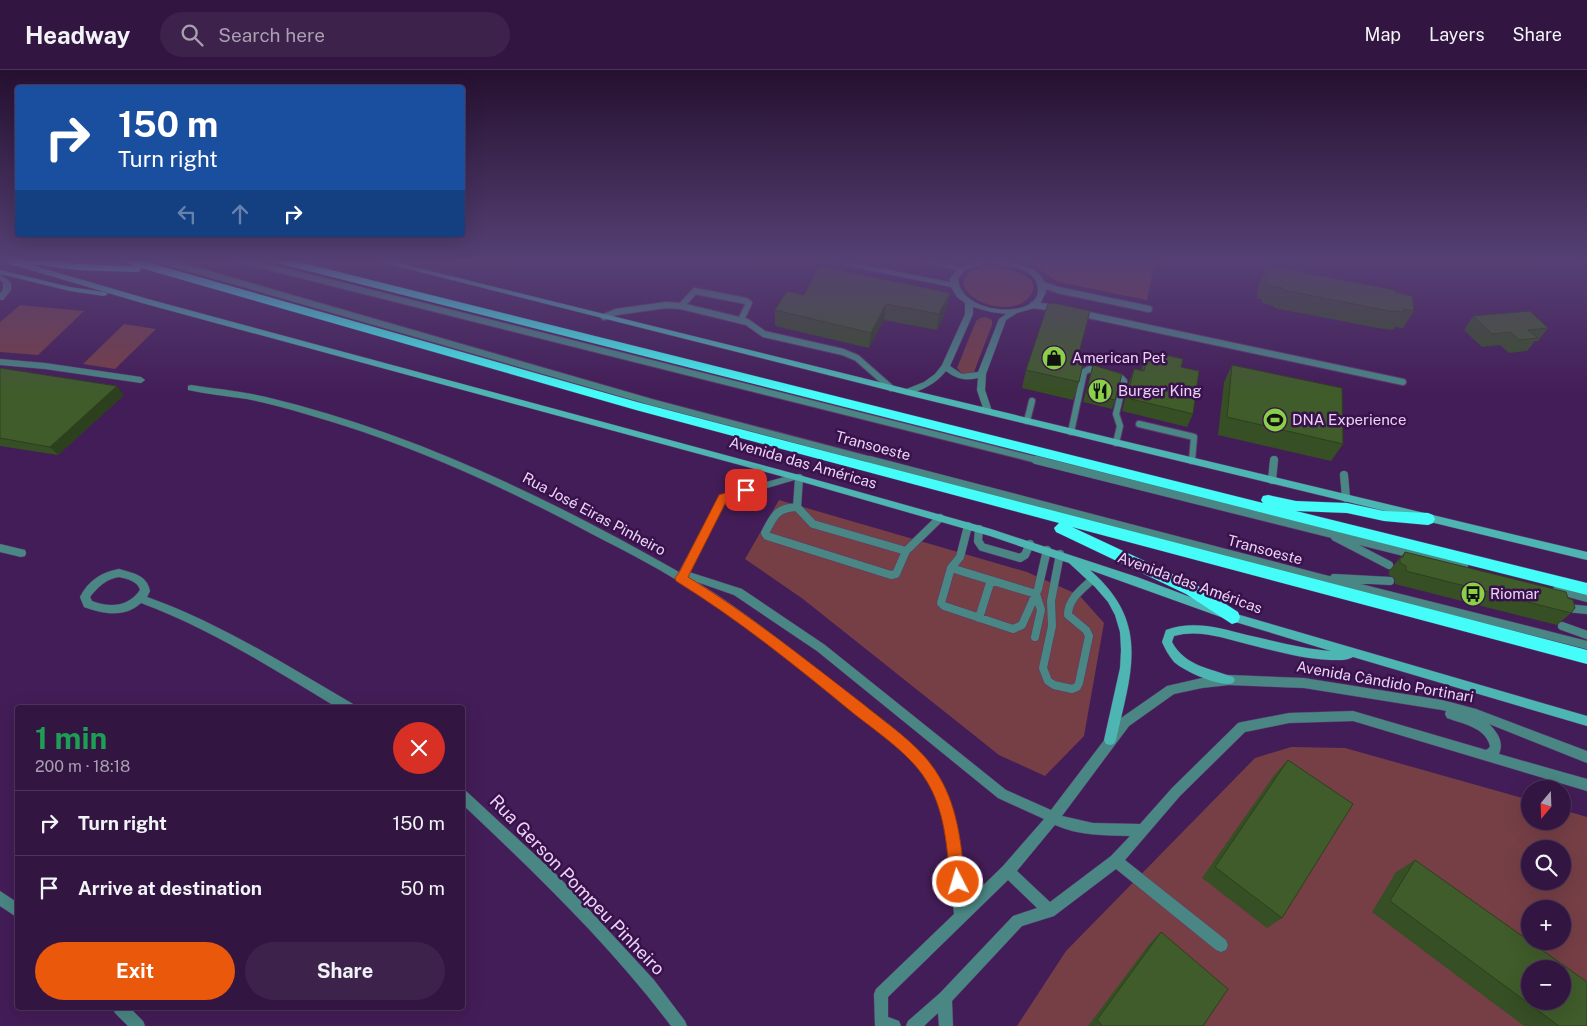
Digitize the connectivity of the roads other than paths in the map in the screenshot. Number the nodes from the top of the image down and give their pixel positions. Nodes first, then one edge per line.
1 (969, 303) edge
2 (155, 304) edge
3 (281, 304) edge
4 (311, 304) edge
5 (415, 304) edge
6 (450, 304) edge
7 (550, 304) edge
8 (683, 304) edge
9 (749, 304) edge
10 (971, 304) edge
11 (1123, 304) edge
12 (1032, 305) joint
13 (681, 306) junction
14 (1059, 308) edge
15 (1149, 309) dead end
16 (1069, 310) edge
17 (1018, 311) junction
18 (604, 317) junction
19 (741, 320) junction
20 (0, 362) edge
21 (946, 366) junction
22 (982, 374) junction
23 (141, 380) dead end
24 (1403, 382) dead end
25 (192, 388) dead end
26 (891, 388) junction
27 (907, 392) junction
28 (1032, 402) dead end
29 (988, 411) junction
30 (1026, 421) junction
31 (1139, 424) dead end
32 (1071, 432) junction
33 (1116, 442) junction
34 (1274, 459) dead end
35 (1192, 461) junction
36 (1344, 475) dead end
37 (797, 477) junction
38 (1272, 480) junction
39 (975, 497) junction
40 (1346, 498) junction
41 (1236, 502) junction
42 (797, 507) junction
43 (940, 518) junction
44 (1428, 519) junction
45 (968, 526) junction
46 (979, 529) junction
47 (1325, 532) junction
48 (1030, 544) junction
49 (0, 548) edge
50 (1047, 550) junction
51 (906, 551) junction
52 (21, 552) dead end
53 (1064, 556) junction
54 (1587, 556) edge
55 (1389, 565) dead end
56 (952, 568) junction
57 (682, 576) junction
58 (1317, 577) junction
59 (1093, 579) junction
60 (991, 580) junction
61 (1390, 582) dead end
62 (1587, 589) edge
63 (1036, 594) junction
64 (1587, 598) edge
65 (140, 599) junction
66 (1557, 606) edge
67 (1587, 610) edge
68 (1232, 617) junction
69 (979, 618) junction
70 (1562, 626) dead end
71 (1587, 635) edge
72 (1035, 637) dead end
73 (1587, 645) edge
74 (1356, 654) junction
75 (1587, 656) edge
76 (1229, 680) junction
77 (1405, 700) junction
78 (343, 705) edge
79 (1587, 721) edge
80 (1110, 740) junction
81 (1486, 755) junction
82 (1587, 757) edge
83 (1587, 784) edge
84 (465, 798) edge
85 (1053, 818) junction
86 (1144, 830) junction
87 (1116, 861) junction
88 (1008, 871) junction
89 (0, 898) edge
90 (15, 910) edge
91 (1049, 911) junction
92 (961, 917) junction
93 (1221, 945) dead end
94 (945, 998) junction
95 (122, 1010) edge
96 (885, 1025) edge
97 (138, 1026) edge
98 (680, 1026) edge
99 (913, 1026) edge
100 (946, 1026) edge

1 - 21 street
2 - 37 main road, Avenida das Américas
3 - 39 highway, Avenida das Américas
4 - 58 lane, Transoeste
5 - 47 lane, Transoeste
6 - 41 highway
7 - 18 main road
8 - 13 lane
9 - 19 lane
10 - 17 street
11 - 15 lane
12 - 14 lane
12 - 17 street
13 - 18 lane
13 - 19 lane
16 - 24 lane
17 - 22 street
18 - 26 main road
19 - 26 lane
20 - 23 street
21 - 22 street
21 - 27 street
22 - 29 street
25 - 57 street, Rua José Eiras Pinheiro
26 - 27 main road
27 - 29 main road
28 - 30 lane
29 - 30 main road
30 - 32 main road
31 - 35 lane
32 - 33 main road
32 - 33 lane
33 - 35 main road
34 - 38 lane
35 - 38 main road
36 - 40 lane
37 - 42 lane
37 - 43 main road, Avenida das Américas
37 - 57 street
38 - 40 main road
39 - 68 highway
39 - 75 highway, Avenida das Américas
40 - 44 main road
41 - 44 highway
41 - 62 highway
42 - 51 lane
42 - 51 lane
43 - 45 main road, Avenida das Américas
43 - 51 lane
44 - 54 main road
45 - 46 main road, Avenida das Américas
45 - 56 lane
46 - 48 main road, Avenida das Américas
46 - 48 lane
47 - 55 lane
47 - 64 lane, Transoeste
48 - 50 main road, Avenida das Américas
49 - 52 street
50 - 53 main road, Avenida das Américas
50 - 63 lane
53 - 59 main road
53 - 59 lane
53 - 68 main road, Avenida das Américas
56 - 60 lane
56 - 69 lane
57 - 85 street
57 - 92 street, Rua José Eiras Pinheiro
58 - 61 lane
58 - 73 lane, Transoeste
59 - 80 main road
60 - 63 lane
60 - 69 lane
63 - 69 lane
63 - 72 lane
65 - 65 street
65 - 78 street
66 - 67 lane
68 - 74 main road, Avenida das Américas
70 - 71 lane
74 - 76 main road
74 - 79 main road, Avenida das Américas
76 - 77 street, Avenida Cândido Portinari
76 - 80 street, Avenida Cândido Portinari
77 - 81 street
77 - 82 street, Avenida Cândido Portinari
80 - 85 street, Avenida Cândido Portinari
81 - 83 street
81 - 86 street
84 - 98 street, Rua Gerson Pompeu Pinheiro
85 - 86 street
85 - 88 street, Avenida Cândido Portinari
86 - 87 street
87 - 91 street
87 - 93 street
88 - 91 street
88 - 92 street, Avenida Cândido Portinari
89 - 90 street
91 - 94 street
92 - 96 street, Avenida Cândido Portinari
94 - 99 street
94 - 100 street
95 - 97 street

